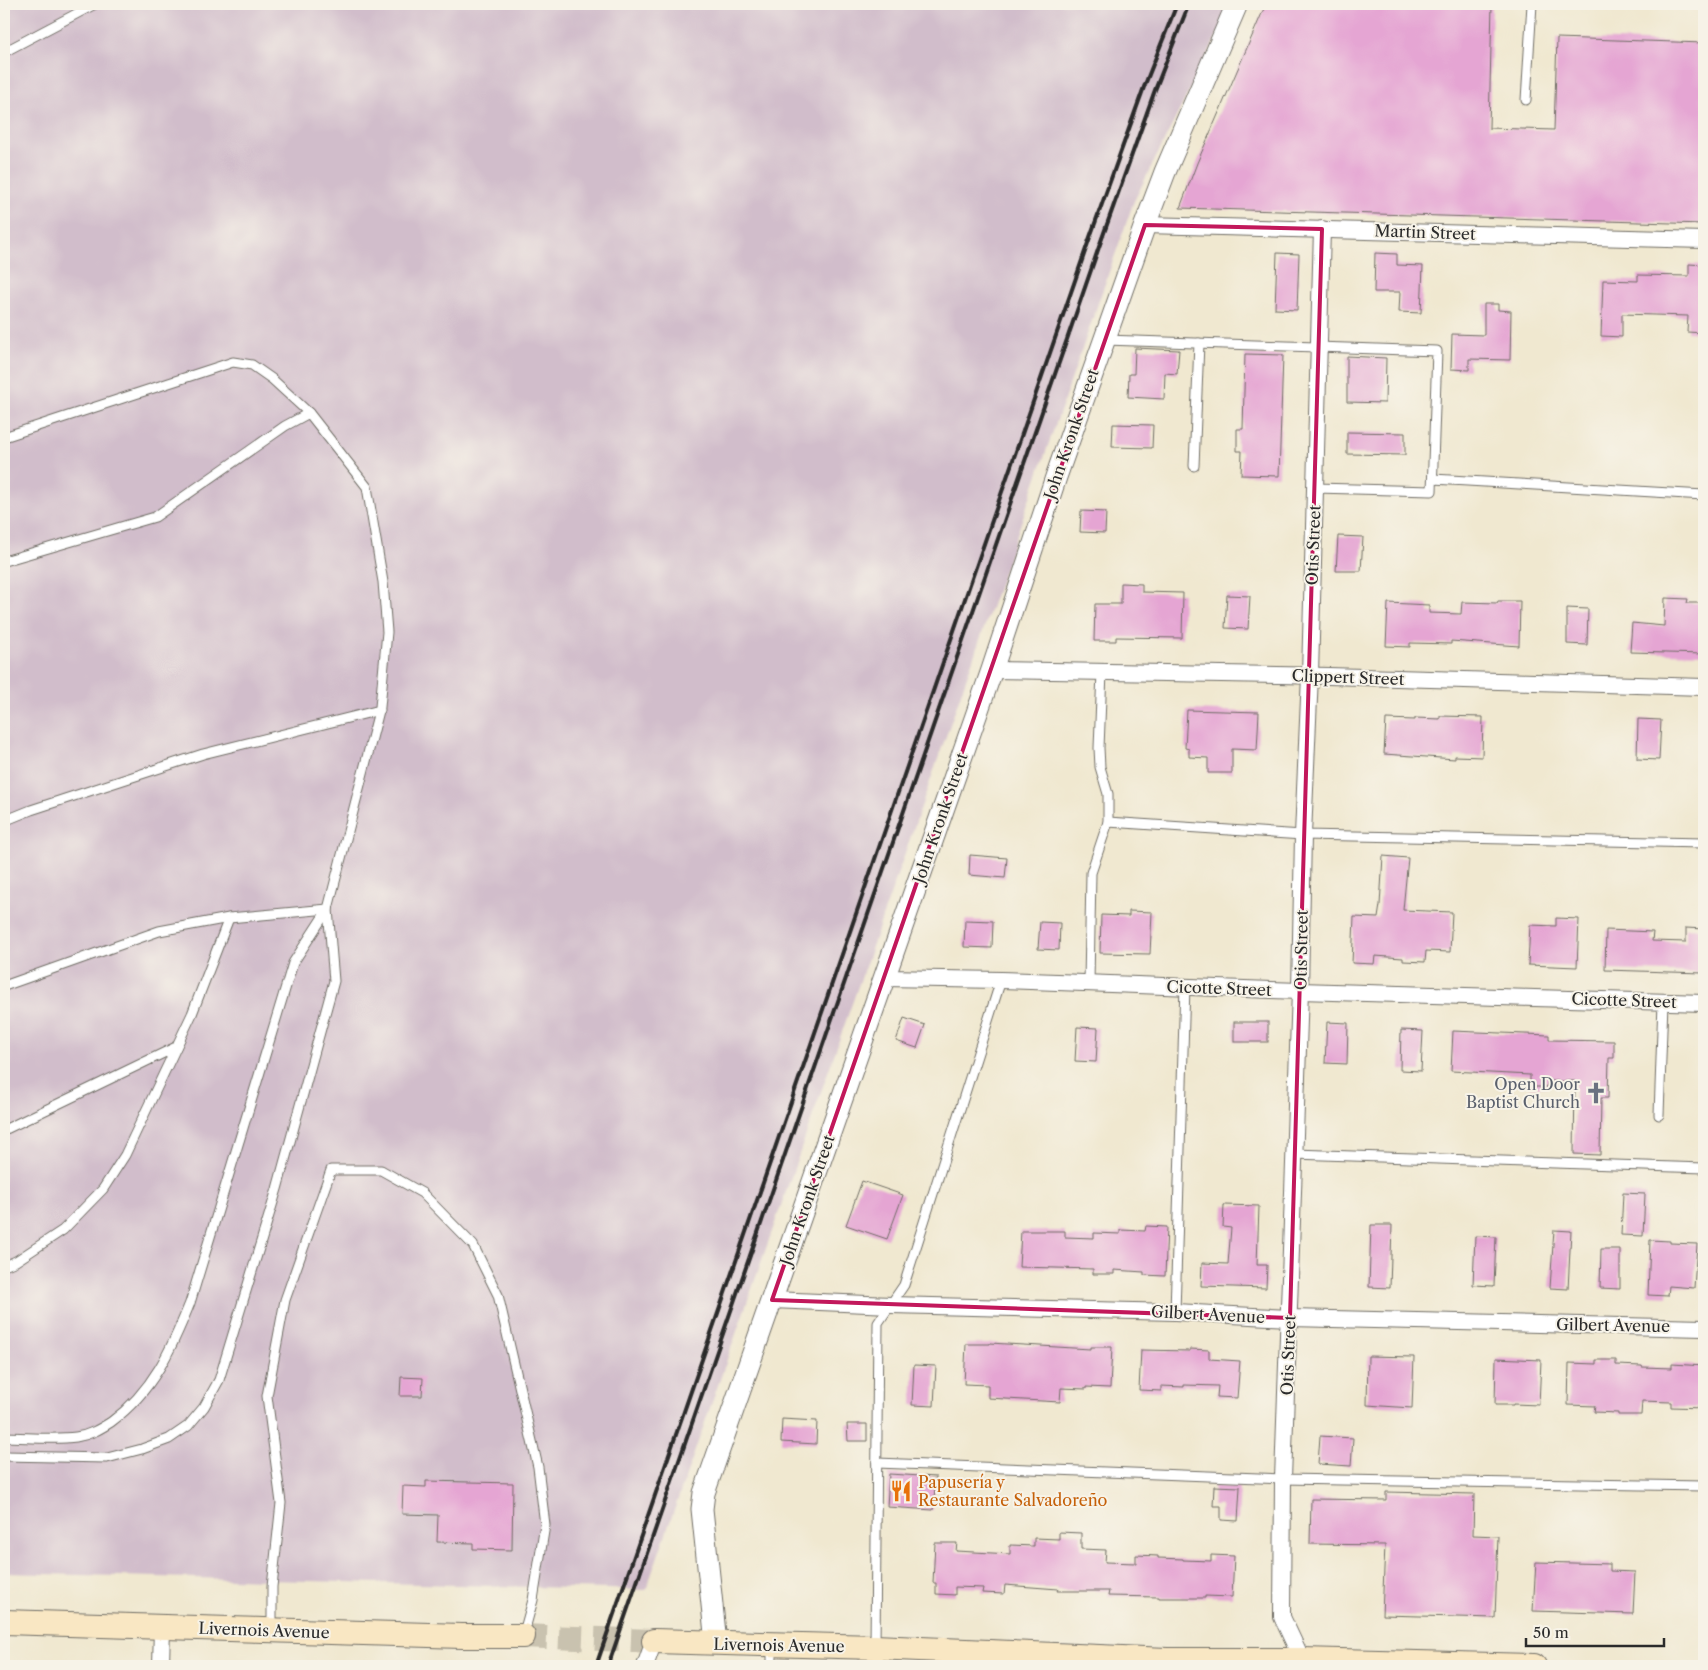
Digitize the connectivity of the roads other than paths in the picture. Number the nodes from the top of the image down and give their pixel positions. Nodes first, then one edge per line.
1 (95, 4) edge
2 (1237, 4) edge
3 (1532, 4) edge
4 (4, 52) edge
5 (1526, 100) dead end
6 (1146, 224) junction
7 (1322, 229) junction
8 (1704, 240) edge
9 (1104, 340) junction
10 (1199, 343) junction
11 (1320, 347) junction
12 (309, 414) junction
13 (4, 437) edge
14 (1194, 466) dead end
15 (1433, 479) junction
16 (1315, 488) junction
17 (1704, 495) edge
18 (4, 561) edge
19 (992, 670) junction
20 (1102, 672) junction
21 (1310, 675) junction
22 (1704, 687) edge
23 (380, 710) junction
24 (4, 821) edge
25 (1108, 822) junction
26 (1303, 835) junction
27 (1704, 842) edge
28 (328, 909) junction
29 (230, 918) junction
30 (884, 978) junction
31 (1001, 980) junction
32 (1089, 983) junction
33 (4, 986) edge
34 (1185, 986) junction
35 (1300, 991) junction
36 (1663, 1002) junction
37 (1704, 1003) edge
38 (176, 1048) junction
39 (1659, 1115) dead end
40 (4, 1130) edge
41 (1294, 1154) junction
42 (1704, 1168) edge
43 (4, 1266) edge
44 (772, 1300) junction
45 (891, 1305) junction
46 (1175, 1312) junction
47 (1290, 1318) junction
48 (1704, 1328) edge
49 (4, 1437) edge
50 (4, 1456) edge
51 (877, 1463) junction
52 (1283, 1479) junction
53 (1704, 1486) edge
54 (4, 1622) edge
55 (162, 1627) junction
56 (272, 1630) junction
57 (523, 1636) joint
58 (654, 1642) joint
59 (716, 1643) junction
60 (875, 1647) junction
61 (772, 1655) edge
62 (939, 1658) edge
63 (1136, 1662) edge
64 (1174, 1663) edge
65 (1216, 1663) edge
66 (1241, 1663) edge
67 (1297, 1663) edge
68 (1391, 1664) edge
69 (160, 1666) edge
70 (645, 1666) edge
71 (1534, 1666) edge

1 - 4 lane
2 - 6 street, John Kronk Street
3 - 5 lane
6 - 7 street, Martin Street
6 - 9 street, John Kronk Street
7 - 8 street, Martin Street
7 - 11 street, Otis Street
9 - 10 lane
9 - 19 street, John Kronk Street
10 - 11 lane
10 - 14 lane
11 - 15 lane
11 - 16 street, Otis Street
12 - 13 lane
12 - 18 lane
12 - 23 lane
15 - 16 lane
15 - 17 lane
16 - 21 street, Otis Street
19 - 20 street, Clippert Street
19 - 30 street, John Kronk Street
20 - 21 street, Clippert Street
20 - 25 lane
21 - 22 street, Clippert Street
21 - 26 street, Otis Street
23 - 24 lane
23 - 28 lane
25 - 26 lane
25 - 32 lane
26 - 27 lane
26 - 35 street, Otis Street
28 - 29 lane
28 - 49 lane
28 - 50 lane
29 - 33 lane
29 - 38 lane
30 - 31 street, Cicotte Street
30 - 44 street, John Kronk Street
31 - 32 street, Cicotte Street
31 - 45 lane
32 - 34 street, Cicotte Street
34 - 35 street, Cicotte Street
34 - 46 lane
35 - 36 street, Cicotte Street
35 - 41 street, Otis Street
36 - 37 street, Cicotte Street
36 - 39 lane
38 - 40 lane
38 - 43 lane
41 - 42 lane
41 - 47 street, Otis Street
44 - 45 street, Gilbert Avenue
44 - 59 street, John Kronk Street
45 - 46 street, Gilbert Avenue
45 - 51 lane
46 - 47 street, Gilbert Avenue
47 - 48 street, Gilbert Avenue
47 - 52 street, Otis Street
51 - 52 lane
51 - 60 lane
52 - 53 lane
52 - 67 street, Otis Street
54 - 55 main road, Livernois Avenue
55 - 56 main road, Livernois Avenue
55 - 69 street
56 - 57 main road, Livernois Avenue
56 - 57 lane
58 - 59 main road, Livernois Avenue
58 - 70 street
59 - 61 main road, Livernois Avenue
60 - 61 main road, Livernois Avenue
60 - 62 main road, Livernois Avenue
62 - 63 main road, Livernois Avenue
63 - 64 main road, Livernois Avenue
64 - 65 main road, Livernois Avenue
65 - 66 main road, Livernois Avenue
66 - 67 main road, Livernois Avenue
67 - 68 main road, Livernois Avenue
68 - 71 main road, Livernois Avenue

